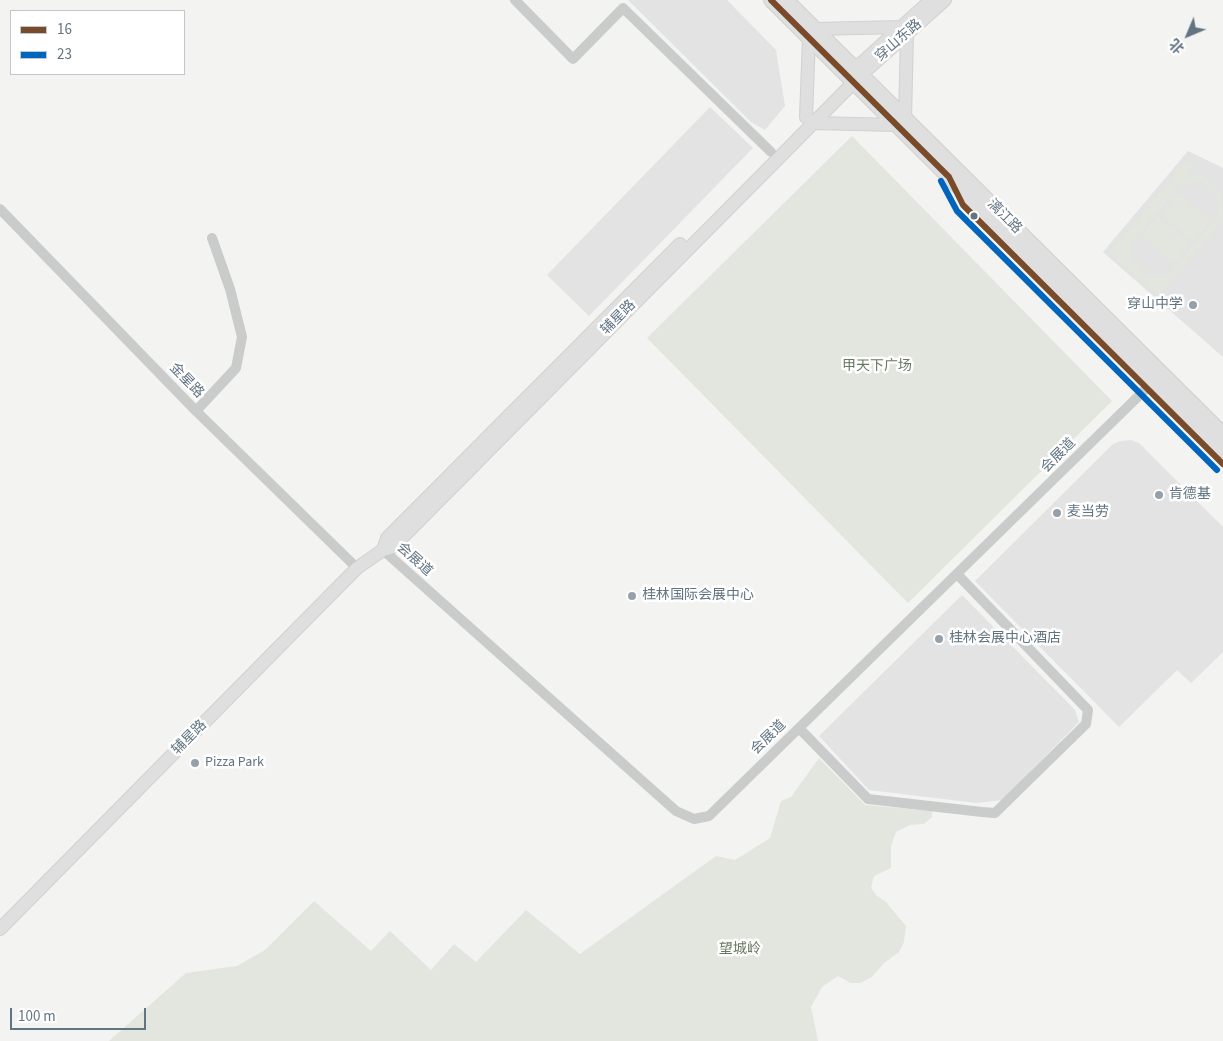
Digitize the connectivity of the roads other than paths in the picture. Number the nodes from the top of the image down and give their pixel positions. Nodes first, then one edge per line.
1 (515, 0) edge
2 (770, 0) edge
3 (786, 0) edge
4 (931, 0) edge
5 (945, 0) edge
6 (904, 31) junction
7 (812, 34) junction
8 (854, 75) junction
9 (809, 120) junction
10 (901, 122) junction
11 (771, 152) junction
12 (0, 209) edge
13 (212, 238) dead end
14 (1154, 381) junction
15 (196, 411) junction
16 (1223, 434) edge
17 (1223, 450) edge
18 (382, 550) junction
19 (357, 568) junction
20 (957, 574) junction
21 (799, 728) junction
22 (0, 929) edge

1 - 11 street
2 - 7 highway, 漓江路
3 - 7 highway, 漓江路
4 - 6 main road, 穿山东路
5 - 6 main road, 穿山东路
6 - 7 main road
6 - 8 main road, 穿山东路
6 - 10 main road
7 - 8 highway, 漓江路
7 - 9 main road
8 - 9 main road, 辅星路
8 - 10 highway, 漓江路
9 - 10 main road
9 - 11 main road, 辅星路
9 - 18 main road, 辅星路
10 - 14 highway, 漓江路
10 - 16 highway, 漓江路
11 - 18 main road, 辅星路
12 - 15 street, 金星路
13 - 15 street
14 - 17 highway, 漓江路
14 - 20 street, 会展道
15 - 19 street, 金星路
18 - 19 main road, 辅星路
18 - 21 street, 会展道
19 - 22 main road, 辅星路
20 - 21 street, 会展道
20 - 21 street

